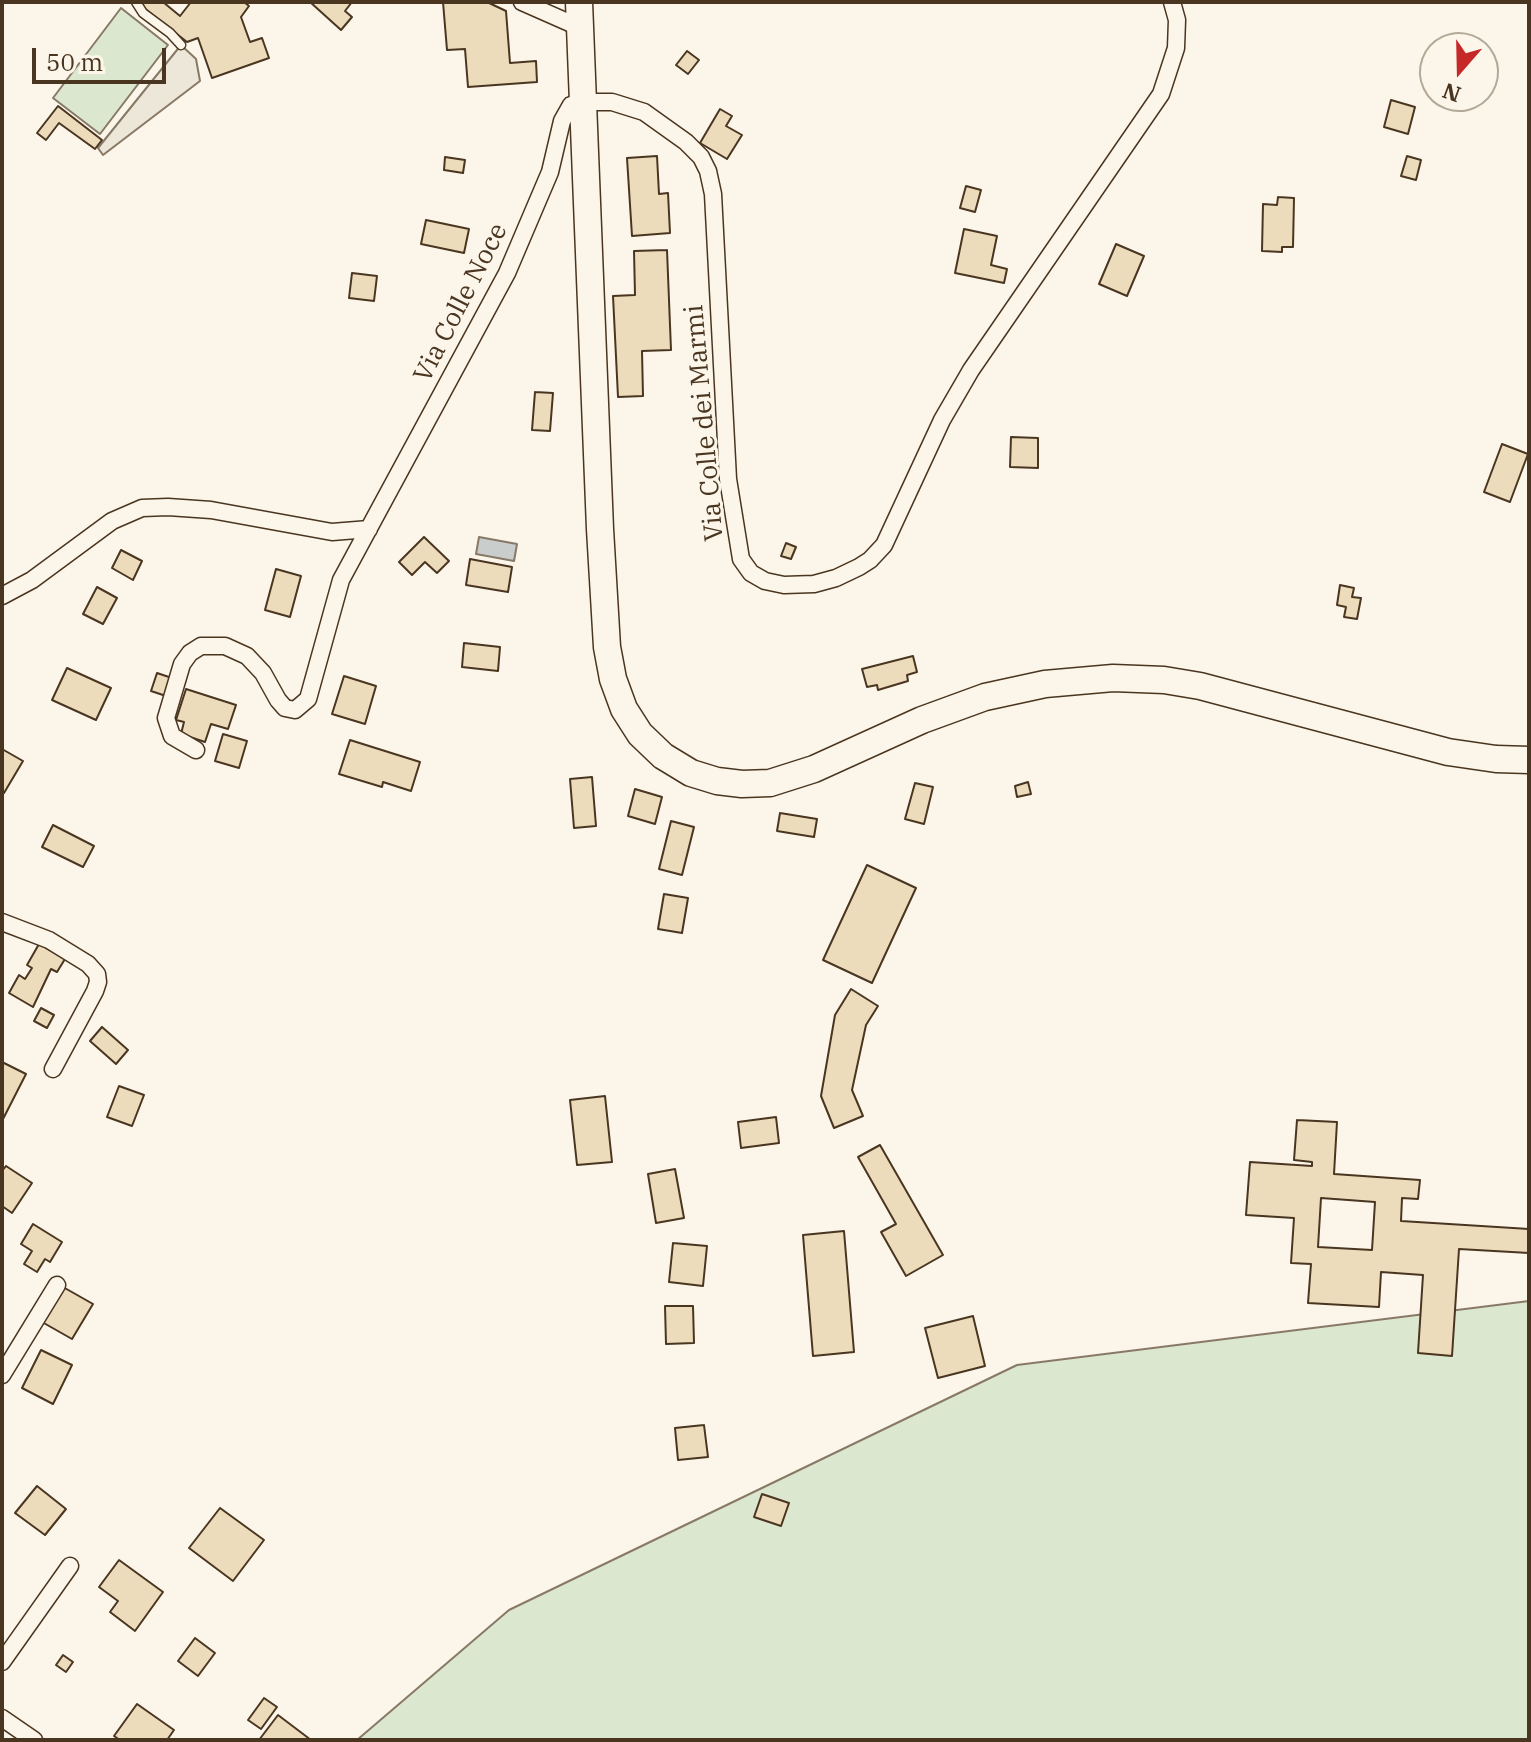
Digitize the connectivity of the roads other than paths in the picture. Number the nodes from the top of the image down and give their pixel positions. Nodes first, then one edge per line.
1 (136, 2) edge
2 (522, 2) edge
3 (579, 2) edge
4 (1172, 2) edge
5 (581, 28) junction
6 (181, 45) dead end
7 (584, 102) junction
8 (369, 529) junction
9 (2, 596) edge
10 (196, 750) dead end
11 (1529, 760) edge
12 (2, 922) edge
13 (53, 1069) dead end
14 (57, 1285) dead end
15 (2, 1375) edge
16 (70, 1566) dead end
17 (2, 1662) edge
18 (2, 1718) edge
19 (34, 1740) edge

1 - 6 lane
2 - 5 street
3 - 5 main road
4 - 7 street, Via Colle dei Marmi
5 - 7 main road
7 - 8 street, Via Colle Noce
7 - 11 main road
8 - 9 street
8 - 10 street, Via Colle Noce
12 - 13 street
14 - 15 street
16 - 17 street
18 - 19 street

